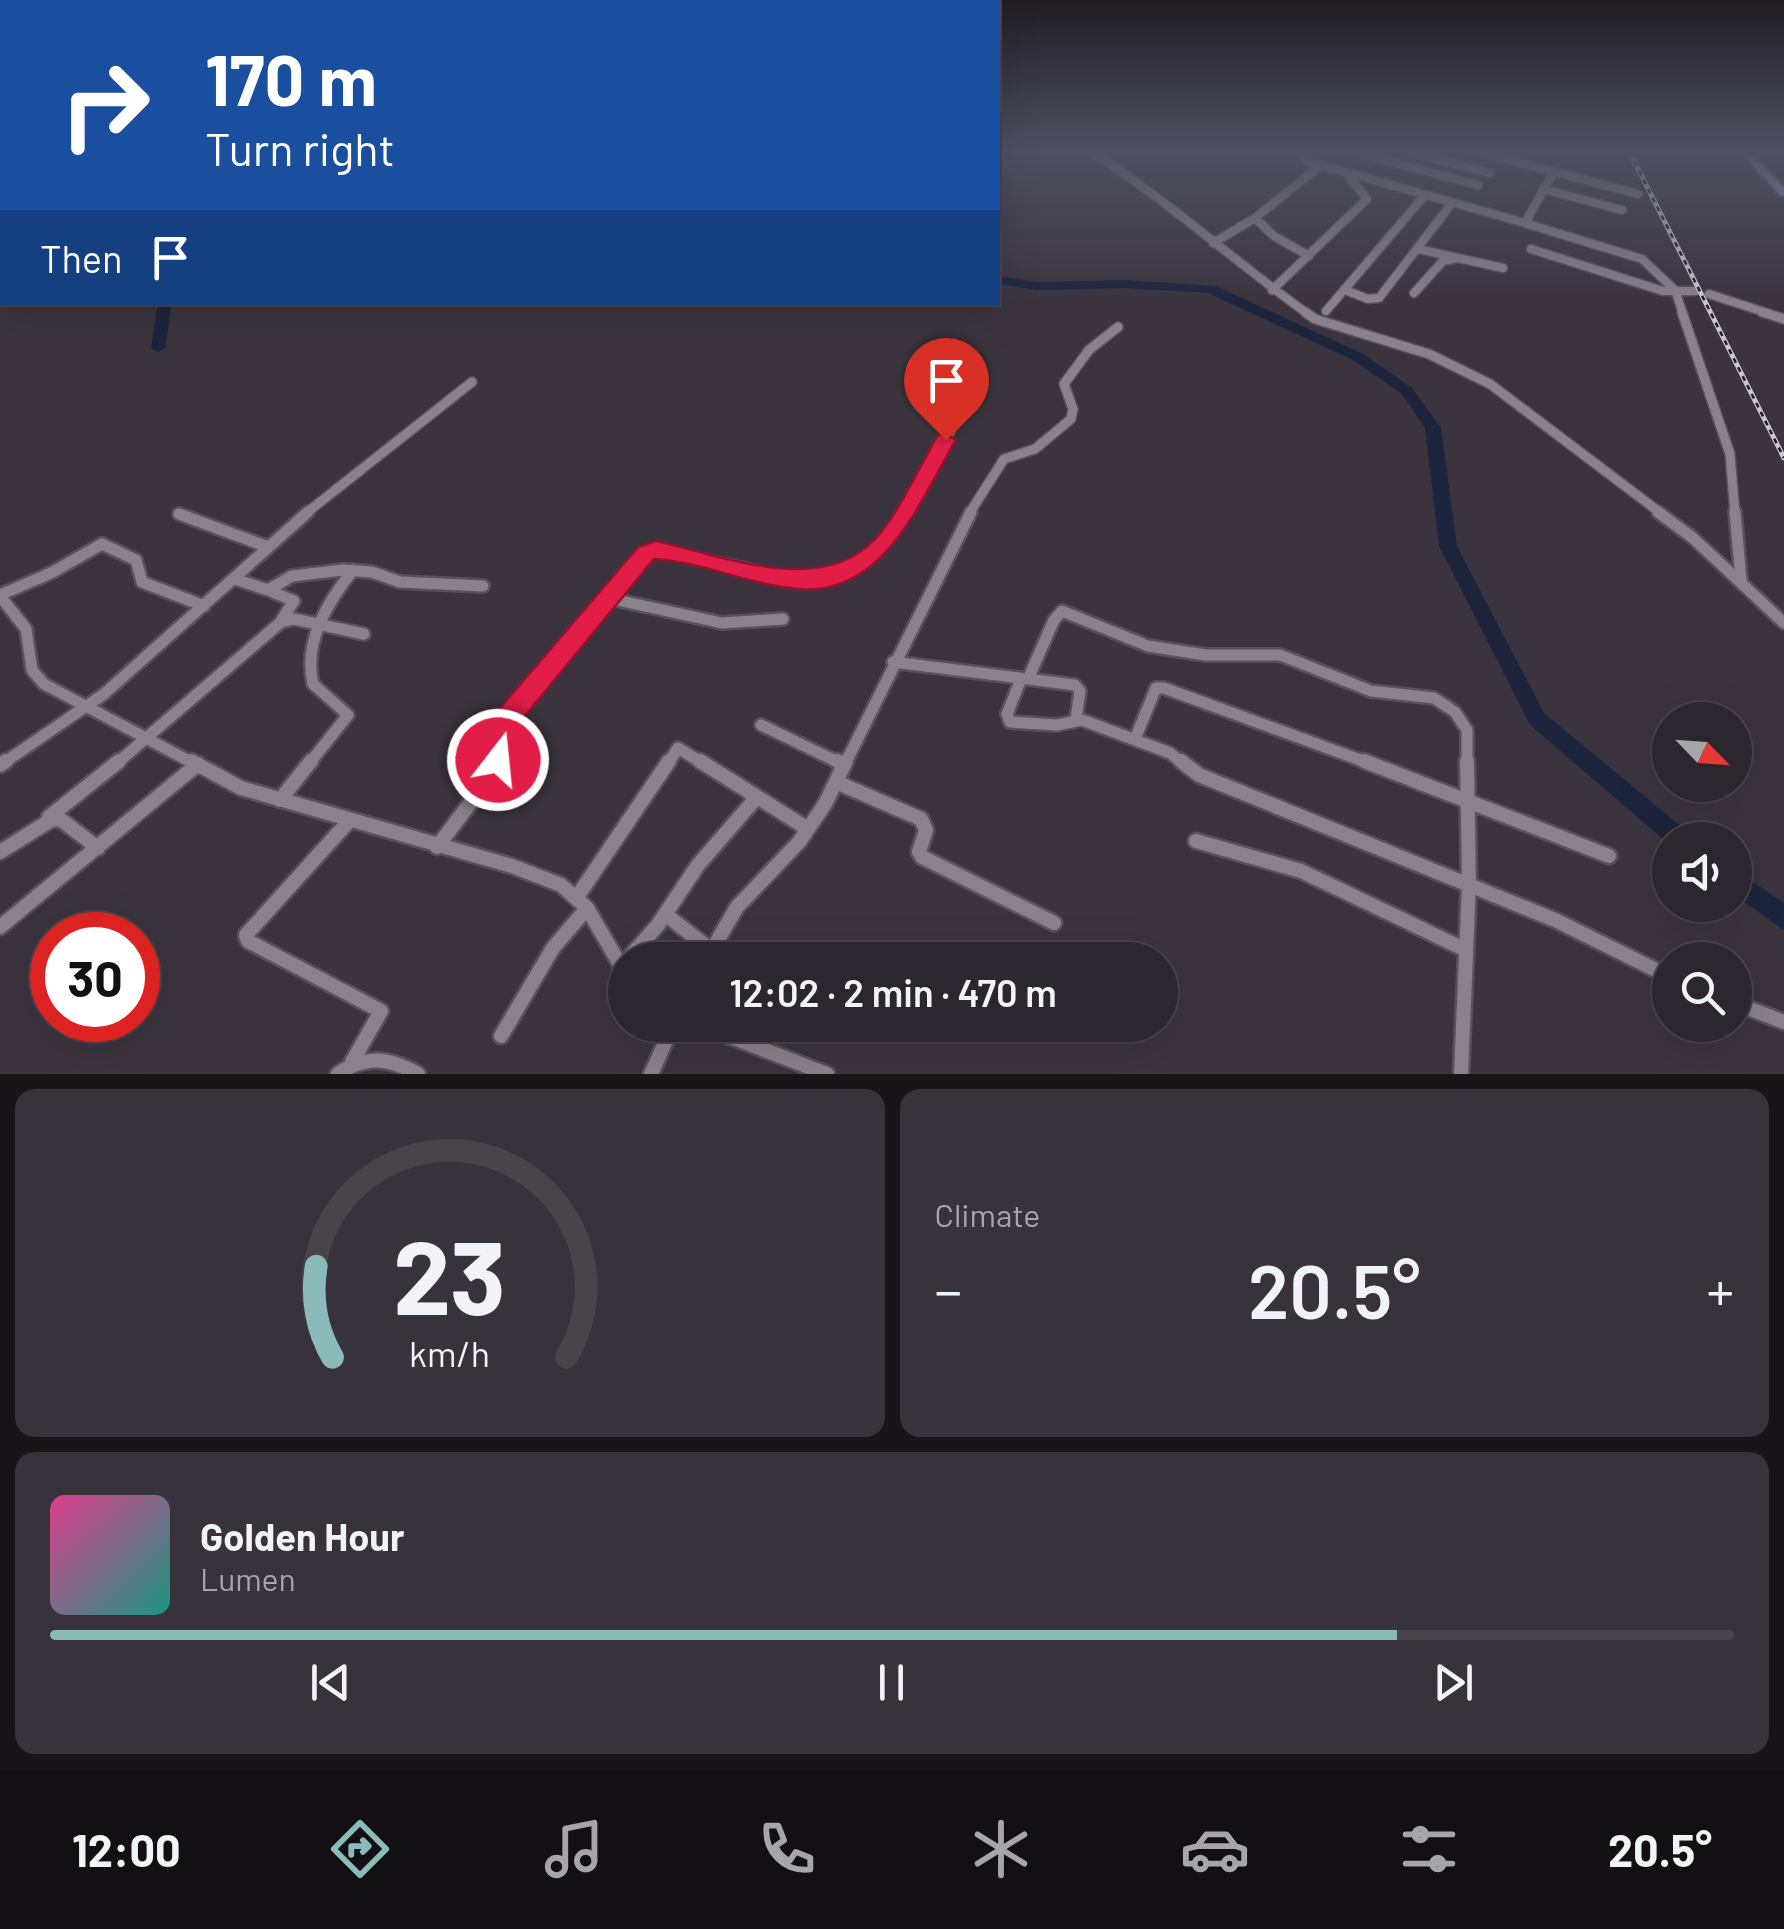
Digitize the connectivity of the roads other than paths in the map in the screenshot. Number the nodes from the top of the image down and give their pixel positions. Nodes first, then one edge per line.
1 (1167, 203) edge
2 (1273, 203) edge
3 (1361, 203) edge
4 (1418, 203) edge
5 (1452, 203) joint
6 (1536, 203) edge
7 (1596, 203) edge
8 (1622, 210) dead end
9 (1255, 218) junction
10 (1525, 223) junction
11 (1214, 242) junction
12 (1531, 248) dead end
13 (1418, 249) junction
14 (1308, 256) junction
15 (1461, 257) junction
16 (1503, 268) dead end
17 (1272, 290) junction
18 (1345, 290) junction
19 (1695, 291) dead end
20 (1414, 293) dead end
21 (1677, 293) junction
22 (1709, 294) dead end
23 (1326, 311) dead end
24 (1784, 319) edge
25 (1118, 327) dead end
26 (472, 382) dead end
27 (978, 384) dead end
28 (179, 514) dead end
29 (268, 546) junction
30 (353, 570) junction
31 (234, 579) junction
32 (1741, 580) junction
33 (483, 586) dead end
34 (268, 590) junction
35 (0, 596) edge
36 (608, 598) junction
37 (204, 606) junction
38 (783, 619) dead end
39 (281, 622) junction
40 (1784, 623) edge
41 (319, 624) junction
42 (364, 634) dead end
43 (894, 662) junction
44 (1024, 679) junction
45 (91, 706) junction
46 (1076, 719) junction
47 (761, 725) dead end
48 (150, 737) junction
49 (1135, 740) junction
50 (198, 764) junction
51 (844, 764) junction
52 (0, 765) edge
53 (836, 782) junction
54 (757, 797) junction
55 (1467, 799) junction
56 (280, 800) junction
57 (49, 816) dead end
58 (350, 821) junction
59 (808, 829) junction
60 (1196, 841) dead end
61 (98, 848) junction
62 (437, 848) junction
63 (0, 852) edge
64 (1609, 856) dead end
65 (1469, 883) junction
66 (582, 903) junction
67 (666, 914) junction
68 (1054, 923) dead end
69 (0, 927) edge
70 (608, 942) edge
71 (643, 942) edge
72 (695, 942) edge
73 (717, 942) edge
74 (1466, 950) junction
75 (1652, 967) edge
76 (1752, 1010) edge
77 (1784, 1022) edge
78 (502, 1036) dead end
79 (665, 1042) edge
80 (744, 1042) edge
81 (352, 1062) junction
82 (338, 1074) edge
83 (418, 1074) edge
84 (651, 1074) edge
85 (827, 1074) edge
86 (1462, 1074) edge

1 - 11 street
2 - 9 street
3 - 14 street
4 - 18 street
5 - 10 street
5 - 13 street
6 - 10 street
7 - 8 street
9 - 11 street
9 - 14 street
10 - 21 street
11 - 17 street
12 - 21 street
13 - 15 street
13 - 18 street
14 - 17 street
15 - 16 street
15 - 20 street
17 - 32 street
18 - 23 street
19 - 21 street
21 - 32 street
22 - 24 street
25 - 43 street
26 - 29 street
27 - 36 street
28 - 29 street
29 - 31 street
30 - 33 street
30 - 34 street
30 - 41 street
31 - 34 street
31 - 37 street
32 - 40 street
34 - 39 street
35 - 37 street
35 - 45 street
36 - 38 street
36 - 62 street
37 - 45 street
39 - 41 street
39 - 48 street
41 - 42 street
41 - 56 street
43 - 44 street
43 - 51 street
44 - 46 street
44 - 46 street
44 - 55 street
45 - 48 street
45 - 52 street
46 - 49 street
47 - 51 street
48 - 50 street
48 - 57 street
49 - 55 street
49 - 65 street
50 - 56 street
50 - 61 street
51 - 53 street
53 - 59 street
53 - 68 street
54 - 59 street
54 - 66 street
54 - 67 street
55 - 64 street
55 - 65 street
56 - 58 street
58 - 62 street
58 - 81 street
59 - 73 street
60 - 74 street
61 - 63 street
61 - 69 street
62 - 66 street
65 - 74 street
65 - 75 street
66 - 70 street
66 - 78 street
67 - 71 street
67 - 72 street
74 - 86 street
76 - 77 street
79 - 84 street
80 - 85 street
81 - 82 street
81 - 83 street

